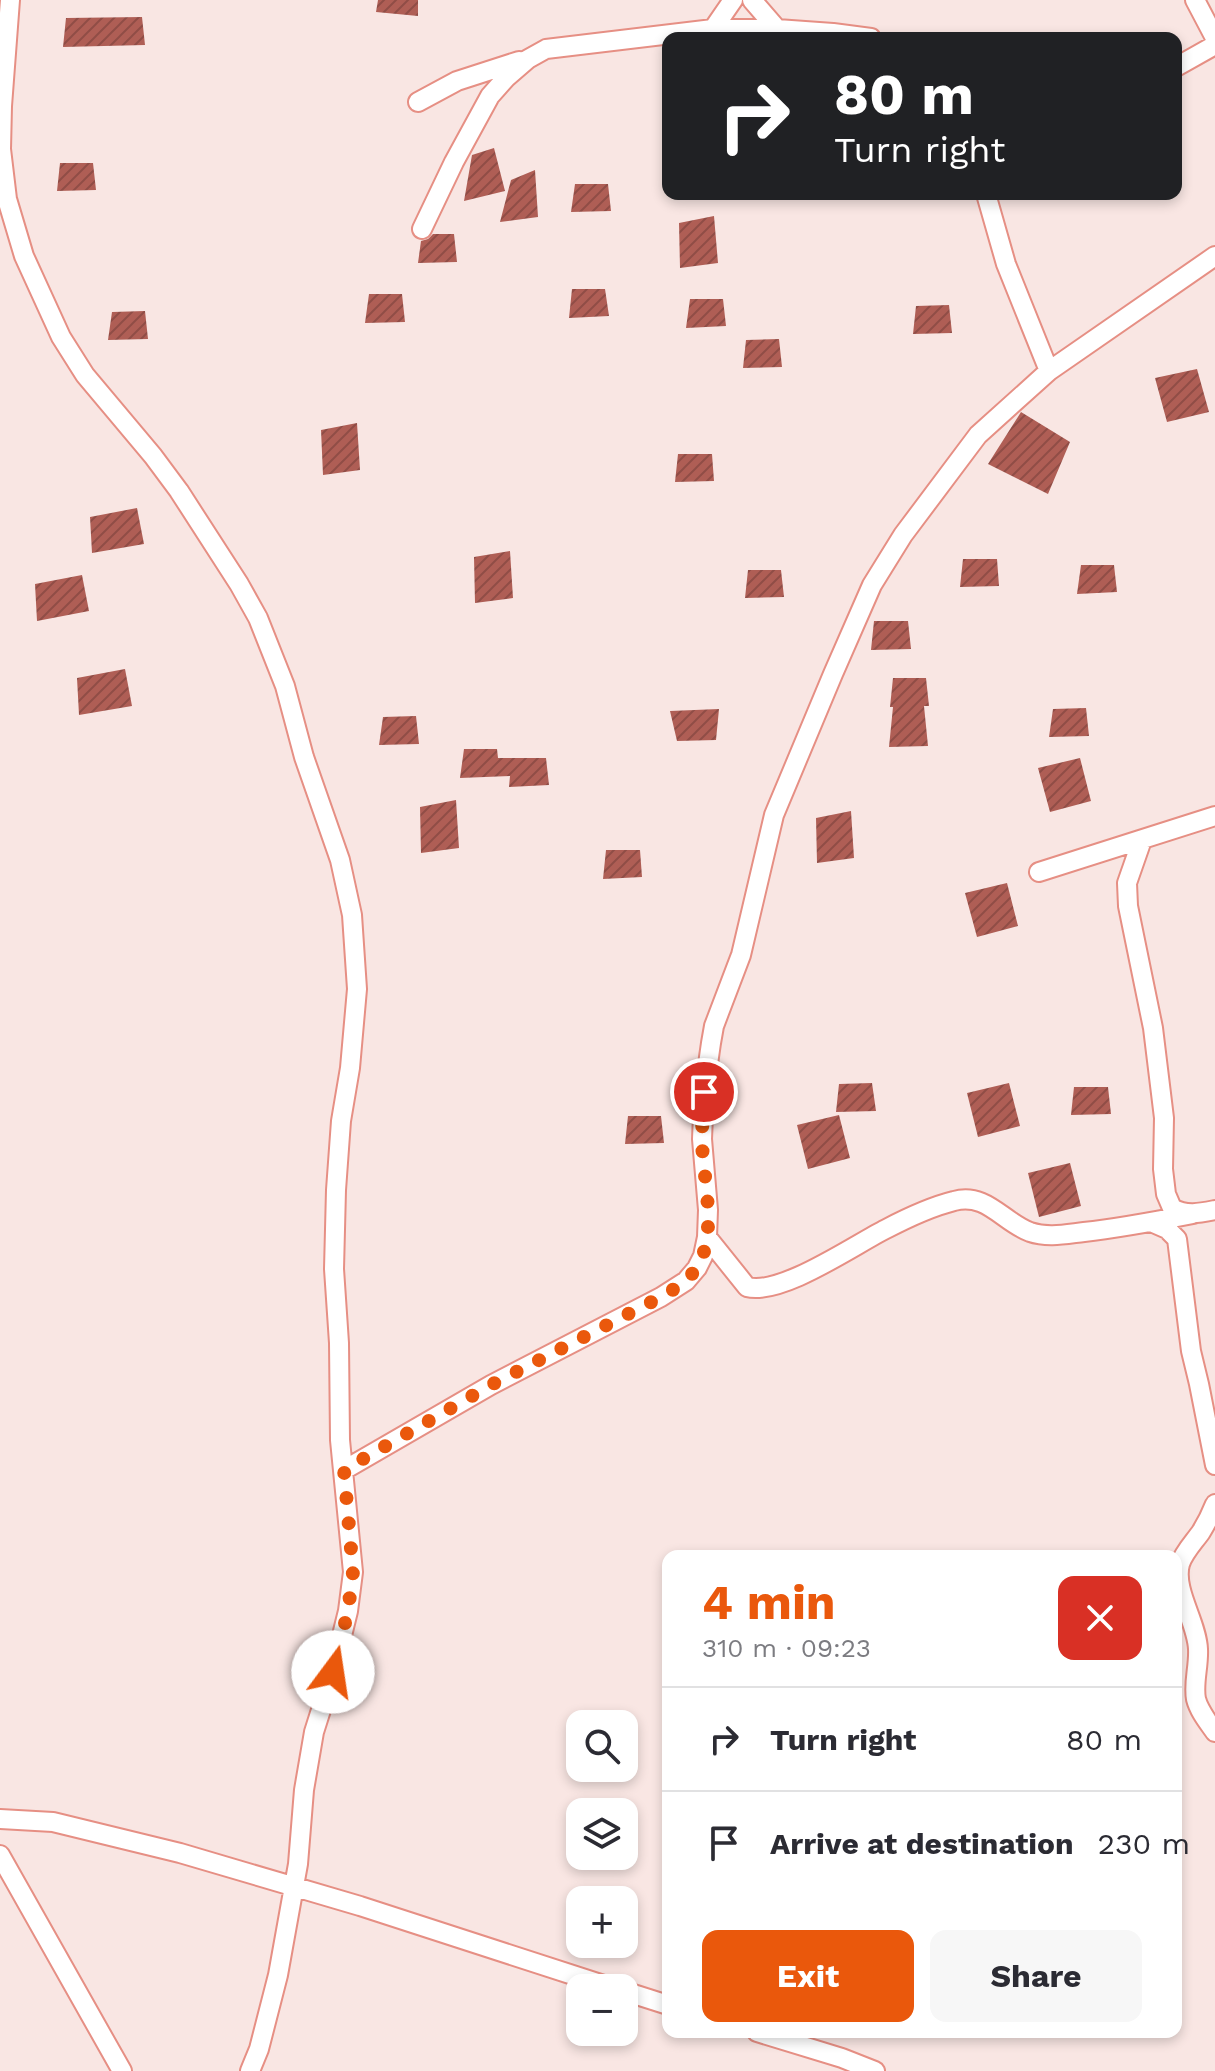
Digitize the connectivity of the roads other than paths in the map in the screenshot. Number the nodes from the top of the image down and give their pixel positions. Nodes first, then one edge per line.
1 (10, 0) edge
2 (733, 0) edge
3 (752, 0) edge
4 (1195, 0) edge
5 (713, 29) junction
6 (777, 29) junction
7 (688, 32) edge
8 (808, 32) edge
9 (662, 35) edge
10 (1215, 38) edge
11 (1215, 45) edge
12 (528, 59) junction
13 (1182, 64) edge
14 (418, 102) dead end
15 (1, 148) edge
16 (988, 200) edge
17 (422, 229) dead end
18 (1215, 256) edge
19 (1049, 371) junction
20 (1215, 816) edge
21 (1142, 840) junction
22 (1039, 872) dead end
23 (1215, 1210) edge
24 (1193, 1214) junction
25 (1151, 1222) junction
26 (707, 1237) junction
27 (1215, 1465) edge
28 (344, 1470) junction
29 (1215, 1504) edge
30 (1182, 1561) edge
31 (1182, 1594) edge
32 (1215, 1732) edge
33 (0, 1819) edge
34 (0, 1855) edge
35 (293, 1886) junction
36 (569, 1974) edge
37 (638, 1995) edge
38 (662, 2003) edge
39 (777, 2038) edge
40 (122, 2071) edge
41 (250, 2071) edge
42 (875, 2071) edge

1 - 15 street
2 - 5 street
3 - 6 street
4 - 10 street
5 - 6 street
5 - 7 street
6 - 8 street
9 - 12 street
11 - 13 street
12 - 14 street
12 - 17 street
15 - 28 street
16 - 19 street
18 - 19 street
19 - 26 street
20 - 21 street
21 - 22 street
21 - 24 street
23 - 24 street
24 - 25 street
25 - 26 street
25 - 27 street
26 - 28 street
28 - 35 street
29 - 30 street
31 - 32 street
33 - 35 street
34 - 40 street
35 - 36 street
35 - 41 street
37 - 38 street
39 - 42 street

